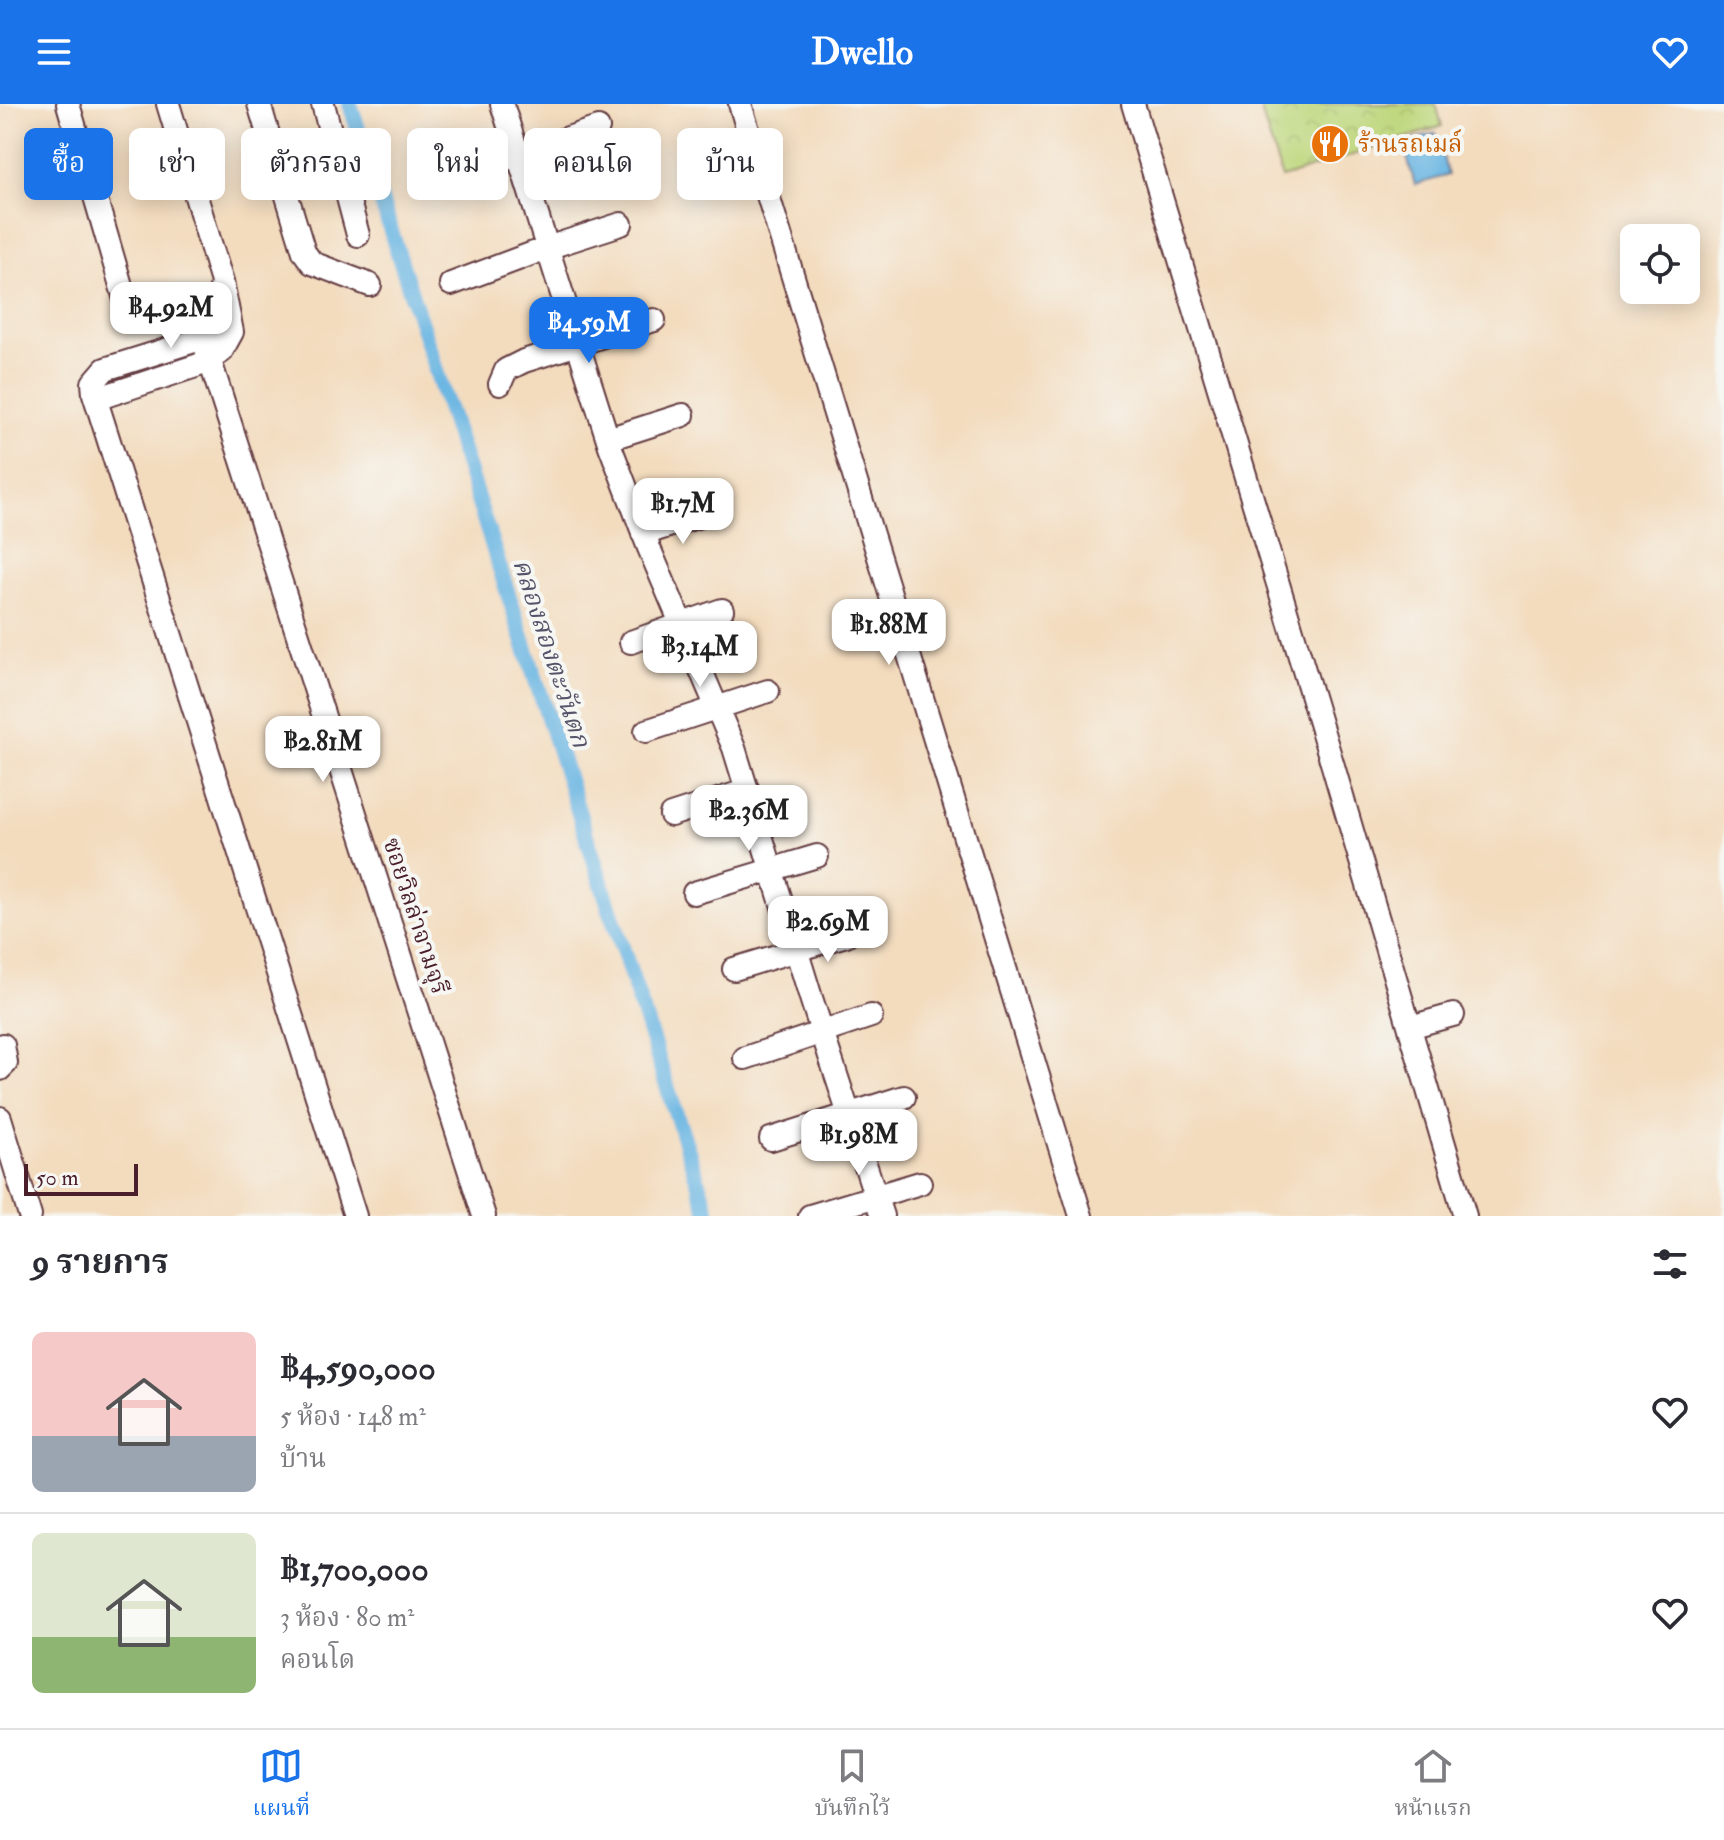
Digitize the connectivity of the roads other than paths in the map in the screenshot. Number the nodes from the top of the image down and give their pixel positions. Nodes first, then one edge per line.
1 (68, 104) edge
2 (168, 104) edge
3 (259, 104) edge
4 (323, 104) edge
5 (502, 104) edge
6 (740, 104) edge
7 (1133, 104) edge
8 (524, 153) edge
9 (518, 155) junction
10 (508, 158) edge
11 (621, 224) dead end
12 (358, 235) dead end
13 (547, 248) junction
14 (451, 284) dead end
15 (370, 285) dead end
16 (131, 320) dead end
17 (654, 320) dead end
18 (578, 345) junction
19 (206, 348) junction
20 (500, 384) dead end
21 (683, 415) dead end
22 (608, 439) junction
23 (709, 513) dead end
24 (643, 534) junction
25 (722, 610) dead end
26 (681, 624) junction
27 (631, 642) dead end
28 (768, 691) dead end
29 (718, 708) junction
30 (646, 731) dead end
31 (748, 790) junction
32 (671, 815) dead end
33 (817, 856) dead end
34 (773, 870) junction
35 (694, 893) dead end
36 (846, 935) dead end
37 (798, 949) junction
38 (734, 969) dead end
39 (1453, 1015) dead end
40 (871, 1016) dead end
41 (1410, 1027) junction
42 (823, 1033) junction
43 (3, 1045) dead end
44 (745, 1058) dead end
45 (0, 1069) edge
46 (904, 1097) dead end
47 (849, 1113) junction
48 (0, 1118) edge
49 (771, 1139) dead end
50 (920, 1183) dead end
51 (879, 1206) edge
52 (30, 1216) edge
53 (355, 1216) edge
54 (484, 1216) edge
55 (810, 1216) edge
56 (1081, 1216) edge
57 (1465, 1216) edge

1 - 16 street
2 - 19 street
3 - 15 street
4 - 12 street
5 - 9 street
6 - 56 street
7 - 41 street
8 - 9 street
9 - 10 street
9 - 13 street
11 - 13 street
13 - 14 street
13 - 18 street
17 - 18 street
18 - 20 street
18 - 22 street
19 - 53 street
19 - 54 street, ซอยวิลล่าจามจุรี
21 - 22 street
22 - 24 street
23 - 24 street
24 - 26 street
25 - 26 street
26 - 27 street
26 - 29 street
28 - 29 street
29 - 30 street
29 - 31 street
31 - 32 street
31 - 34 street
33 - 34 street
34 - 35 street
34 - 37 street
36 - 37 street
37 - 38 street
37 - 42 street
39 - 41 street
40 - 42 street
41 - 57 street
42 - 44 street
42 - 47 street
43 - 45 street
46 - 47 street
47 - 49 street
47 - 51 street
48 - 52 street
50 - 51 street
51 - 55 street

